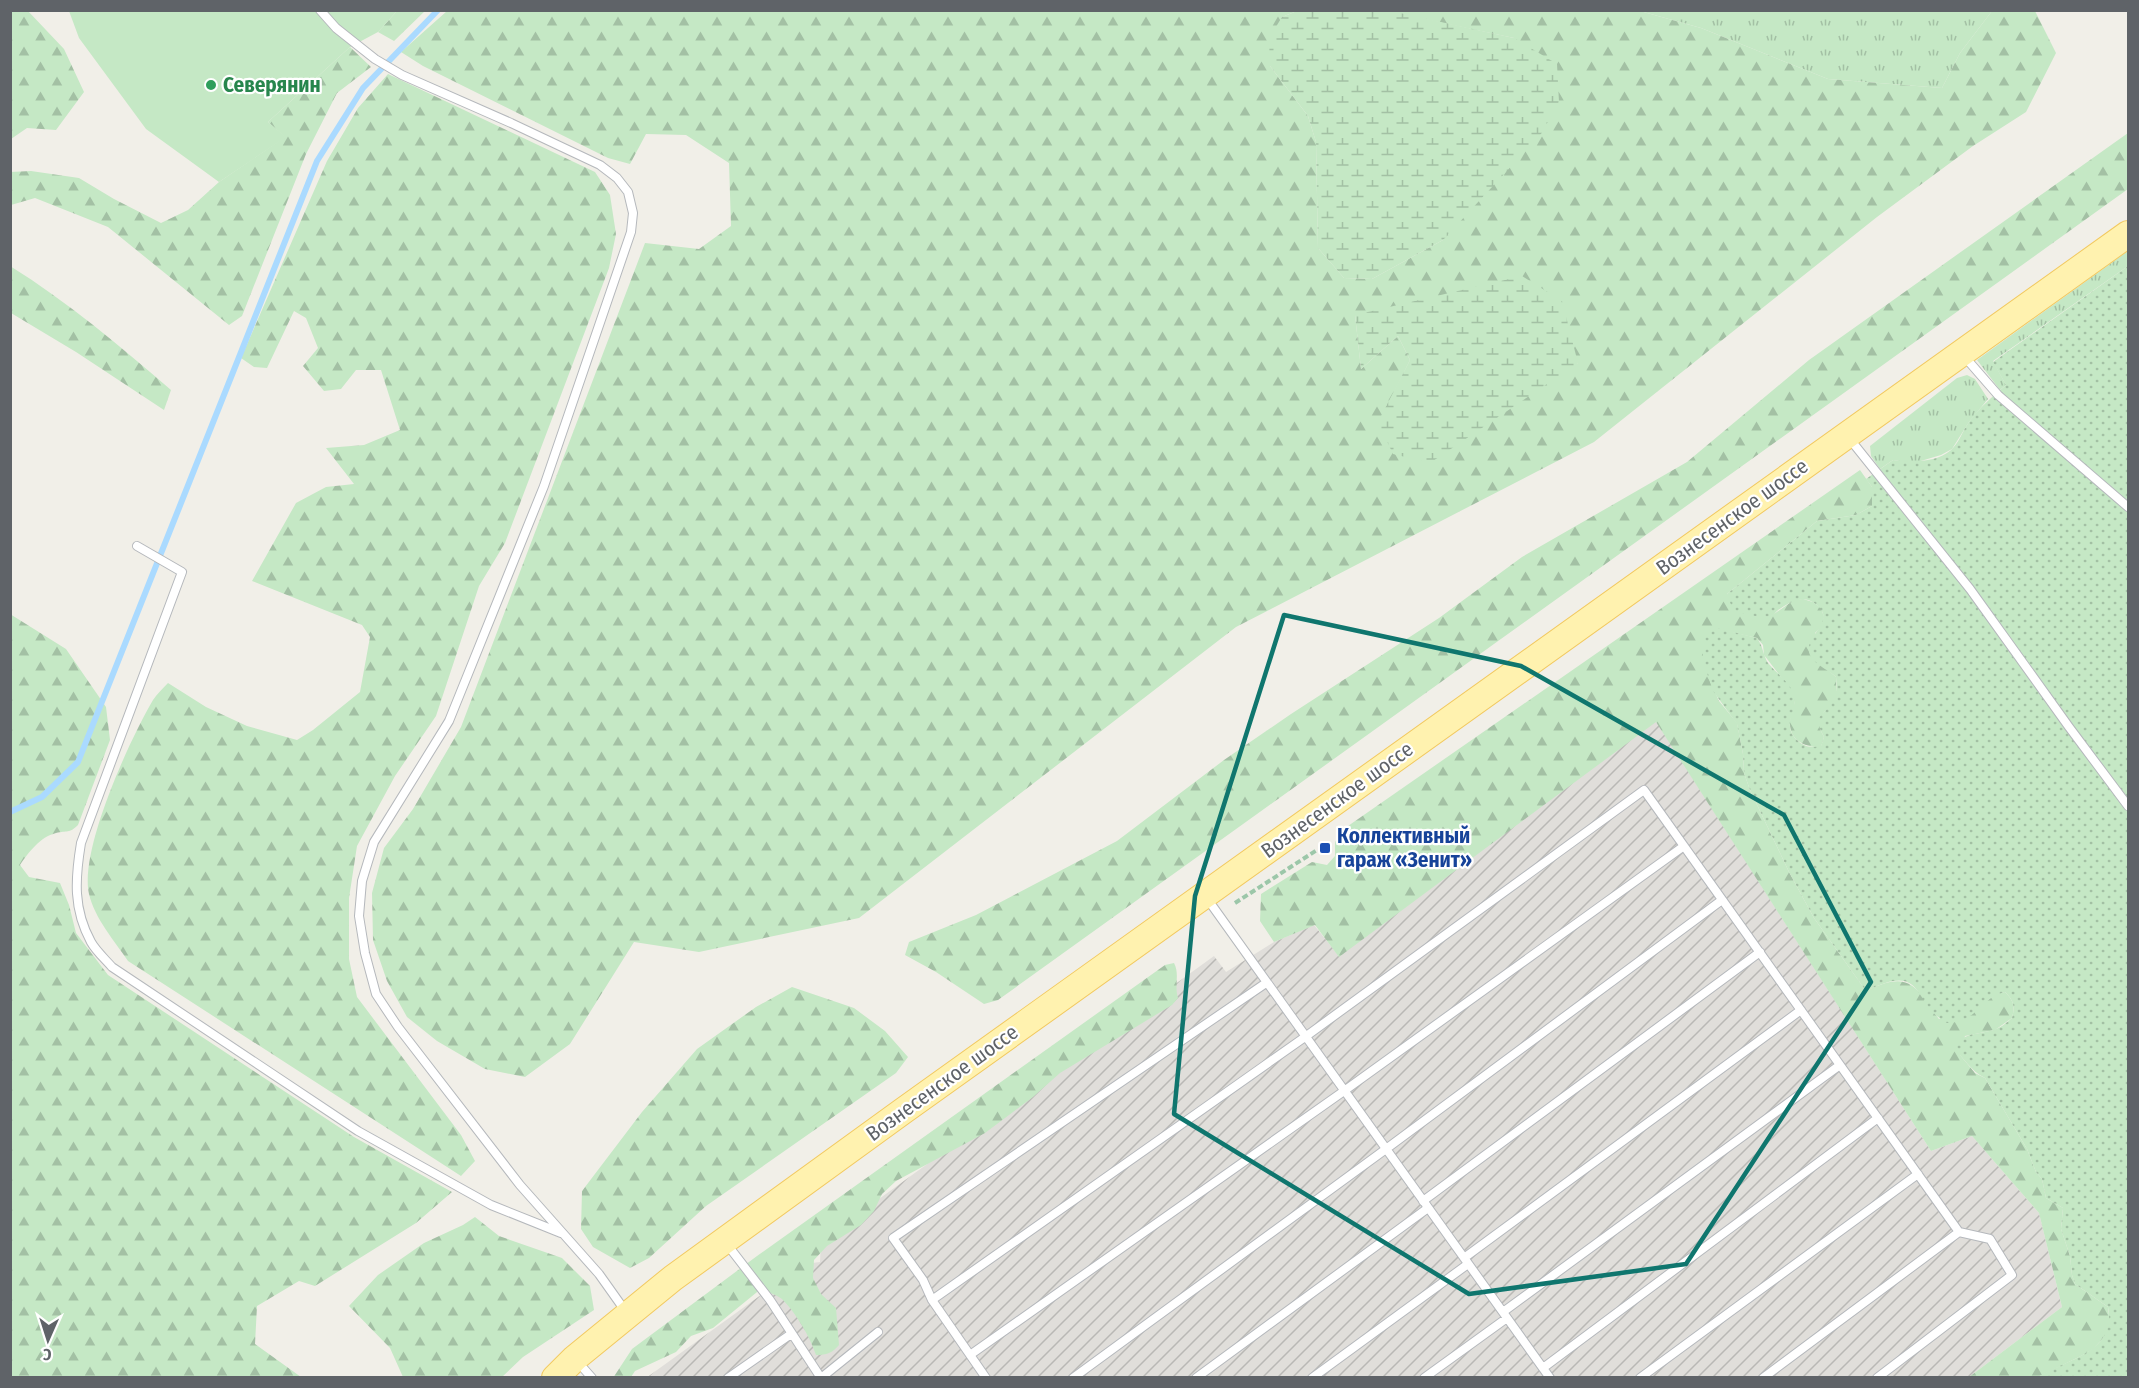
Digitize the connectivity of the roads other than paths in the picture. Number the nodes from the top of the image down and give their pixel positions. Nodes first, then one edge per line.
1 (320, 10) edge
2 (2128, 234) edge
3 (1962, 353) junction
4 (1847, 435) junction
5 (2128, 507) edge
6 (136, 546) dead end
7 (2128, 806) edge
8 (1684, 846) junction
9 (1722, 900) junction
10 (1211, 905) junction
11 (1760, 952) junction
12 (1266, 983) junction
13 (1801, 1010) junction
14 (1305, 1037) junction
15 (1840, 1065) junction
16 (1344, 1090) junction
17 (1878, 1118) junction
18 (1386, 1149) junction
19 (1918, 1174) junction
20 (1426, 1204) junction
21 (1959, 1232) junction
22 (564, 1234) junction
23 (724, 1241) junction
24 (1466, 1261) junction
25 (932, 1300) junction
26 (628, 1315) junction
27 (1505, 1315) junction
28 (878, 1332) dead end
29 (791, 1334) junction
30 (970, 1355) junction
31 (575, 1358) junction
32 (1546, 1374) edge
33 (555, 1377) edge
34 (592, 1377) edge
35 (728, 1377) edge
36 (821, 1377) edge
37 (986, 1377) edge
38 (1073, 1377) edge
39 (1196, 1377) edge
40 (1312, 1377) edge
41 (1424, 1377) edge
42 (1640, 1377) edge
43 (1763, 1377) edge
44 (1877, 1377) edge

1 - 22 lane
2 - 3 main road, Вознесенское шоссе
3 - 4 main road, Вознесенское шоссе
3 - 5 lane
4 - 7 lane
4 - 10 main road, Вознесенское шоссе
6 - 22 lane
8 - 9 lane
8 - 14 lane
8 - 16 lane
9 - 11 lane
9 - 18 lane
10 - 12 lane
10 - 23 main road, Вознесенское шоссе
11 - 13 lane
11 - 20 lane
12 - 14 lane
12 - 25 lane
13 - 15 lane
13 - 24 lane
14 - 16 lane
14 - 25 lane
15 - 17 lane
15 - 27 lane
16 - 18 lane
16 - 30 lane
17 - 19 lane
17 - 32 lane
18 - 20 lane
18 - 38 lane
19 - 21 lane
19 - 42 lane
20 - 24 lane
20 - 39 lane
21 - 43 lane
21 - 44 lane
22 - 26 lane
23 - 26 main road, Вознесенское шоссе
23 - 29 lane
24 - 27 lane
24 - 40 lane
25 - 30 lane
26 - 31 main road, Вознесенское шоссе
27 - 32 lane
27 - 41 lane
28 - 36 lane
29 - 35 lane
29 - 36 lane
30 - 37 lane
31 - 33 main road, Вознесенское шоссе
31 - 34 lane

